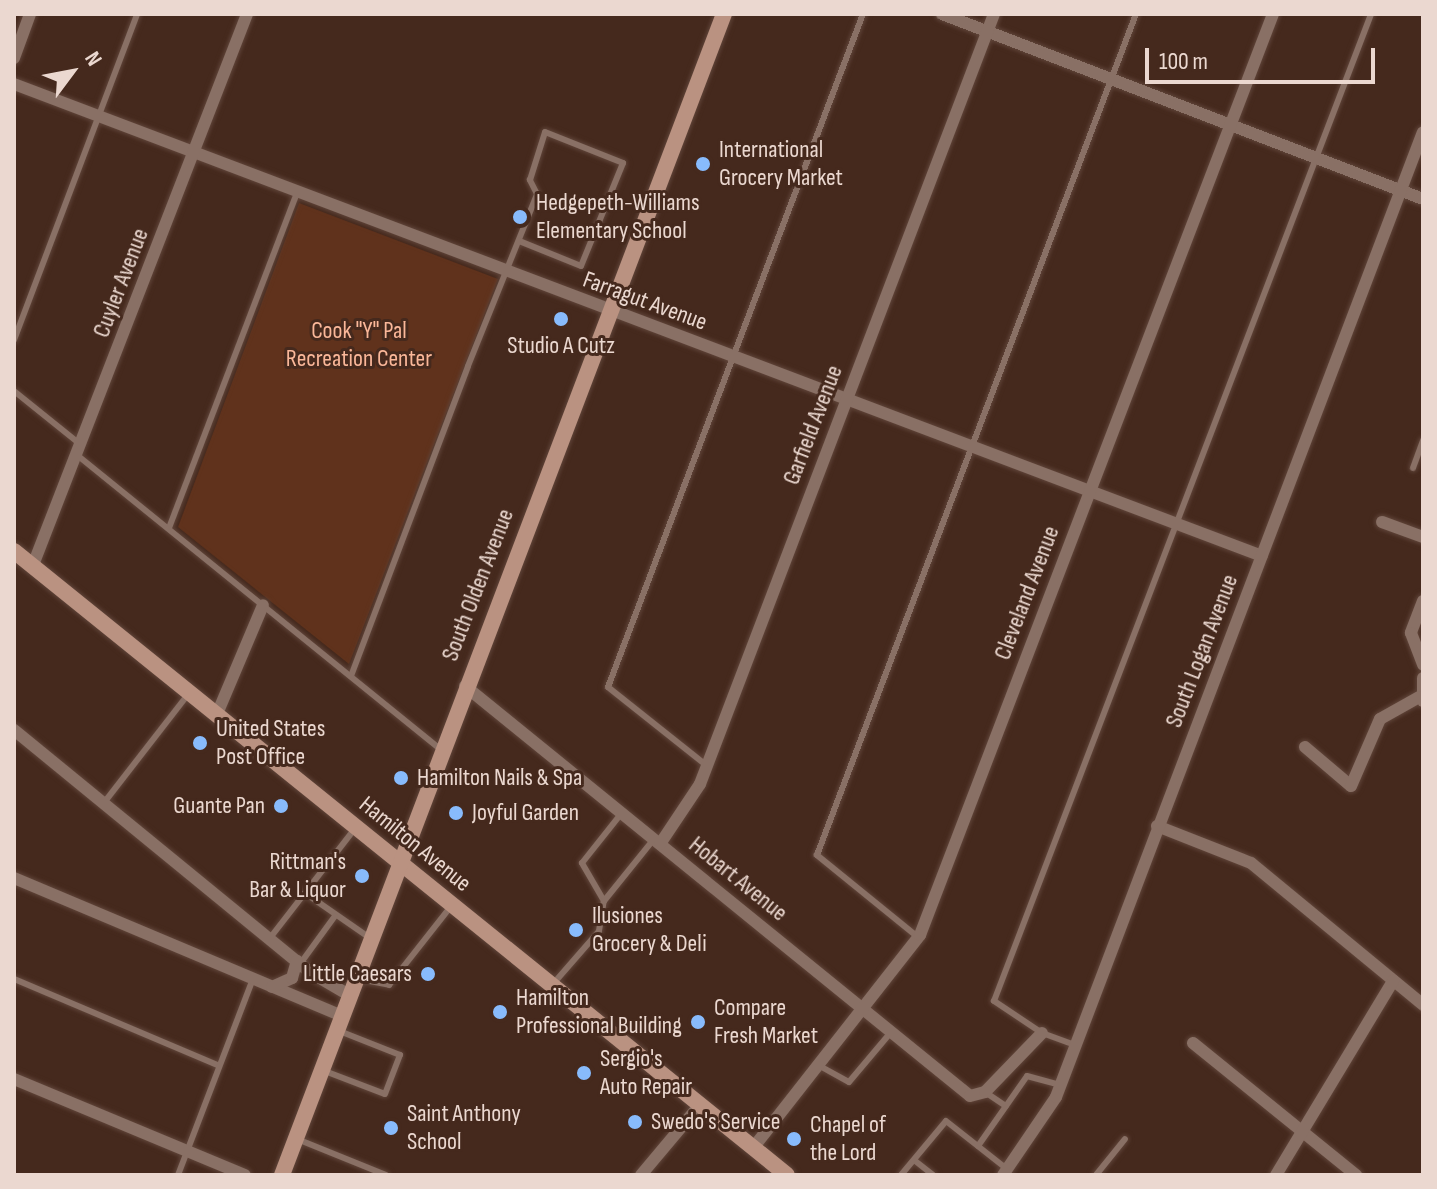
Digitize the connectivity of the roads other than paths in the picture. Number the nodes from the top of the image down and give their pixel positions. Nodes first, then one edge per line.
1 (30, 14) edge
2 (137, 14) edge
3 (247, 14) edge
4 (724, 14) edge
5 (863, 14) edge
6 (942, 14) edge
7 (994, 14) edge
8 (1136, 14) edge
9 (1273, 14) edge
10 (1371, 14) edge
11 (988, 32) junction
12 (14, 58) edge
13 (1109, 79) junction
14 (14, 84) edge
15 (101, 116) junction
16 (1229, 125) junction
17 (1423, 132) edge
18 (194, 152) junction
19 (1315, 158) junction
20 (1400, 191) junction
21 (297, 192) junction
22 (1423, 199) edge
23 (519, 241) junction
24 (506, 270) junction
25 (609, 312) junction
26 (14, 340) edge
27 (732, 356) junction
28 (14, 391) edge
29 (846, 400) junction
30 (1423, 441) edge
31 (971, 445) junction
32 (79, 450) junction
33 (1413, 468) dead end
34 (1089, 493) junction
35 (1382, 522) dead end
36 (1175, 525) junction
37 (169, 528) junction
38 (1423, 537) edge
39 (14, 551) edge
40 (1262, 556) junction
41 (33, 565) junction
42 (1423, 601) edge
43 (263, 605) junction
44 (1423, 665) edge
45 (351, 676) junction
46 (1423, 678) edge
47 (465, 686) junction
48 (189, 692) junction
49 (1421, 699) edge
50 (217, 714) junction
51 (14, 730) edge
52 (1305, 747) dead end
53 (440, 749) junction
54 (707, 766) junction
55 (103, 804) junction
56 (621, 814) junction
57 (1157, 826) junction
58 (356, 827) junction
59 (657, 842) junction
60 (400, 863) junction
61 (14, 878) edge
62 (305, 893) junction
63 (604, 901) junction
64 (452, 905) junction
65 (335, 916) junction
66 (270, 938) junction
67 (370, 938) junction
68 (919, 938) junction
69 (299, 963) junction
70 (356, 978) junction
71 (14, 979) edge
72 (253, 979) junction
73 (1393, 981) junction
74 (551, 986) junction
75 (272, 987) junction
76 (349, 995) junction
77 (1423, 1005) edge
78 (865, 1008) junction
79 (340, 1023) junction
80 (892, 1031) junction
81 (1042, 1033) junction
82 (1193, 1043) dead end
83 (1075, 1045) junction
84 (218, 1065) junction
85 (818, 1065) junction
86 (322, 1070) junction
87 (14, 1079) edge
88 (1060, 1085) junction
89 (985, 1092) junction
90 (699, 1106) junction
91 (1006, 1106) junction
92 (1301, 1130) junction
93 (297, 1139) junction
94 (1125, 1139) dead end
95 (978, 1146) junction
96 (753, 1148) junction
97 (188, 1151) junction
98 (914, 1160) junction
99 (1005, 1172) edge
100 (178, 1175) edge
101 (245, 1175) edge
102 (282, 1175) edge
103 (386, 1175) edge
104 (641, 1175) edge
105 (787, 1175) edge
106 (901, 1175) edge
107 (933, 1175) edge
108 (1096, 1175) edge
109 (1276, 1175) edge
110 (1356, 1175) edge

1 - 12 street
2 - 15 lane
3 - 18 street, Cuyler Avenue
4 - 25 main road, South Olden Avenue
5 - 27 lane
6 - 11 street
7 - 11 street, Garfield Avenue
8 - 13 lane
9 - 16 street, Cleveland Avenue
10 - 19 lane
11 - 13 street
11 - 29 street, Garfield Avenue
13 - 16 street
13 - 31 lane
14 - 15 street, Farragut Avenue
15 - 18 street, Farragut Avenue
15 - 26 lane
16 - 19 street
16 - 34 street, Cleveland Avenue
17 - 20 street, South Logan Avenue
18 - 21 street, Farragut Avenue
18 - 32 street, Cuyler Avenue
19 - 20 street
19 - 36 lane
20 - 22 street
20 - 40 street, South Logan Avenue
21 - 24 street, Farragut Avenue
21 - 37 lane
23 - 23 lane
23 - 24 lane
24 - 25 street, Farragut Avenue
24 - 45 lane
25 - 27 street, Farragut Avenue
25 - 47 main road, South Olden Avenue
27 - 29 street, Farragut Avenue
27 - 54 lane
28 - 32 lane
29 - 31 street, Farragut Avenue
29 - 54 street, Garfield Avenue
30 - 33 lane
31 - 34 street, Farragut Avenue
31 - 68 lane
32 - 37 lane
32 - 41 street, Cuyler Avenue
34 - 36 street, Farragut Avenue
34 - 68 street, Cleveland Avenue
35 - 38 street
36 - 40 street, Farragut Avenue
36 - 81 lane
37 - 43 lane
39 - 41 main road, Hamilton Avenue
40 - 57 street, South Logan Avenue
41 - 48 main road, Hamilton Avenue
42 - 44 street
43 - 45 lane
43 - 50 street
45 - 53 lane
46 - 49 street
47 - 53 main road, South Olden Avenue
47 - 56 street, Hobart Avenue
48 - 50 main road, Hamilton Avenue
48 - 55 lane
49 - 52 street
50 - 58 main road, Hamilton Avenue
51 - 55 street
53 - 60 main road, South Olden Avenue
54 - 59 street, Garfield Avenue
55 - 66 street
56 - 59 street, Hobart Avenue
56 - 63 lane
57 - 73 street
57 - 83 street, South Logan Avenue
58 - 60 main road, Hamilton Avenue
58 - 62 lane
59 - 63 lane
59 - 78 street, Hobart Avenue
60 - 64 main road, Hamilton Avenue
60 - 67 main road, South Olden Avenue
61 - 72 street
62 - 65 lane
62 - 66 lane
63 - 74 lane
64 - 70 lane
64 - 74 main road, Hamilton Avenue
65 - 67 lane
65 - 69 lane
66 - 69 street
67 - 70 main road, South Olden Avenue
68 - 78 street, Cleveland Avenue
69 - 75 street
69 - 76 street
70 - 76 main road, South Olden Avenue
71 - 84 lane
72 - 75 street
72 - 84 lane
73 - 77 street
73 - 92 street
74 - 90 main road, Hamilton Avenue
75 - 79 street
76 - 79 main road, South Olden Avenue
78 - 80 street, Hobart Avenue
78 - 85 street, Cleveland Avenue
79 - 86 main road, South Olden Avenue
79 - 86 lane
80 - 85 lane
80 - 89 street, Hobart Avenue
81 - 83 lane
81 - 89 street
82 - 92 street
83 - 88 street, South Logan Avenue
84 - 97 lane
85 - 96 street, Cleveland Avenue
86 - 93 main road, South Olden Avenue
87 - 97 street
88 - 91 lane
88 - 99 street, South Logan Avenue
89 - 91 lane
90 - 96 main road, Hamilton Avenue
90 - 104 street
91 - 95 lane
92 - 109 street
92 - 110 street
93 - 102 main road, South Olden Avenue
93 - 103 lane
94 - 108 lane
95 - 98 lane
95 - 99 lane
96 - 105 main road, Hamilton Avenue
97 - 100 lane
97 - 101 street
98 - 106 lane
98 - 107 lane

